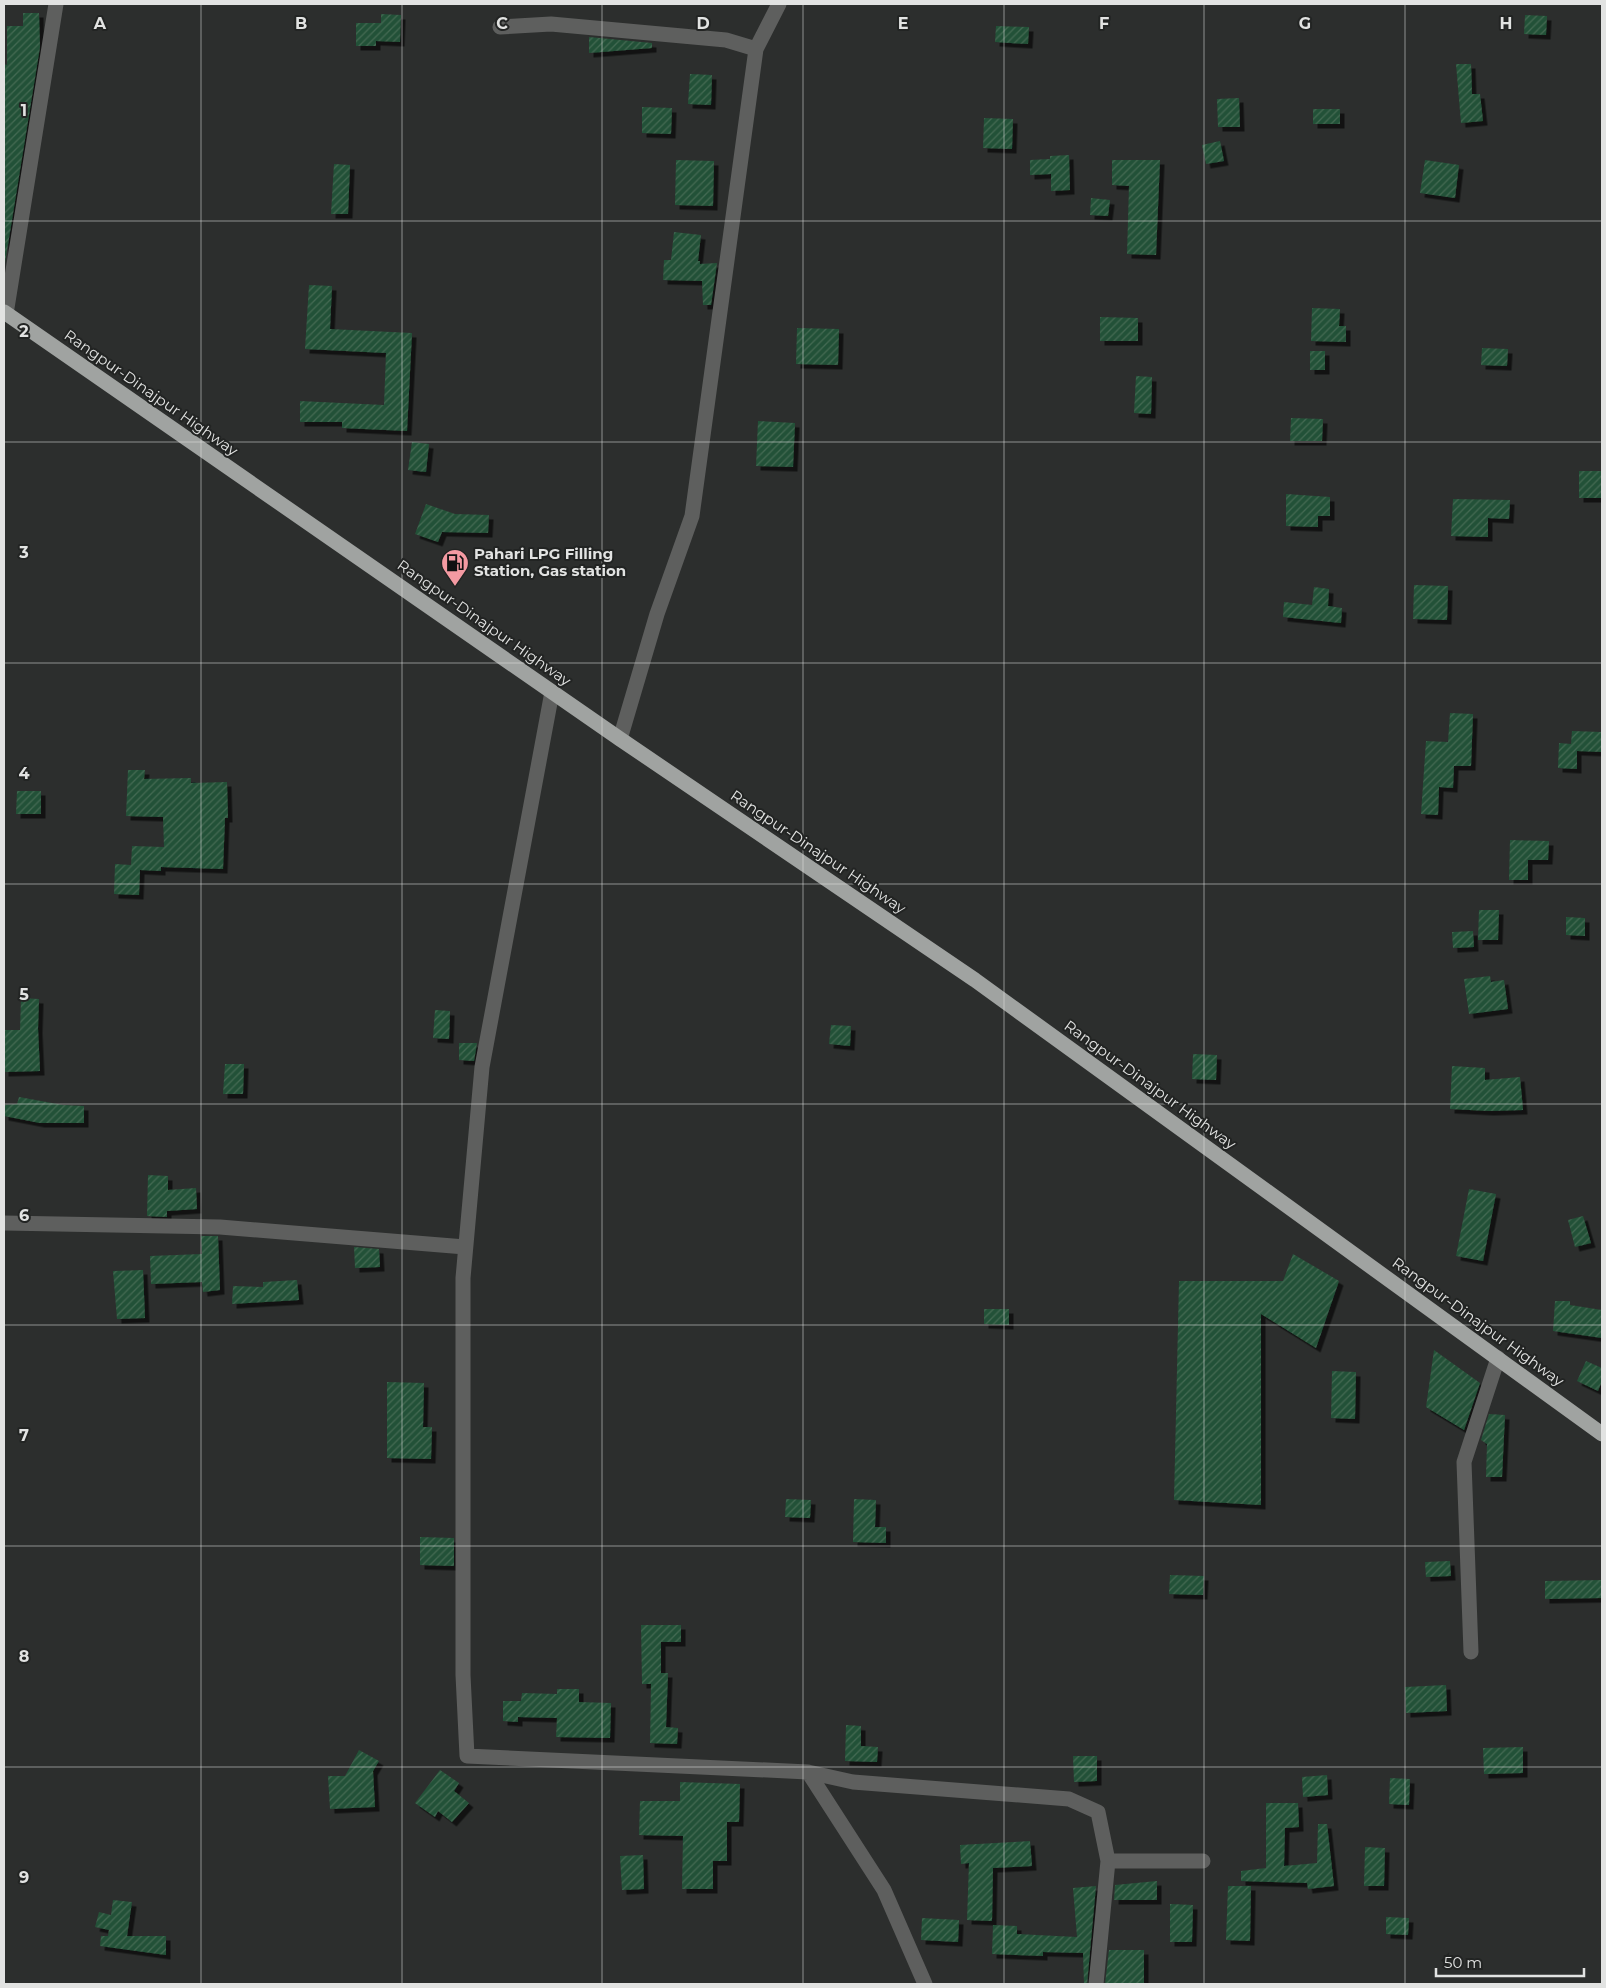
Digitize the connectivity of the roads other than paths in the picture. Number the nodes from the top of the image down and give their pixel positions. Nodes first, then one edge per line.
1 (56, 4) edge
2 (779, 4) edge
3 (500, 27) dead end
4 (756, 49) junction
5 (5, 313) edge
6 (552, 692) junction
7 (620, 739) junction
8 (4, 1223) edge
9 (465, 1247) junction
10 (1498, 1358) junction
11 (1602, 1434) edge
12 (1471, 1652) dead end
13 (808, 1772) junction
14 (1108, 1861) junction
15 (1203, 1861) dead end
16 (925, 1984) edge
17 (1096, 1984) edge

1 - 5 street
2 - 4 street
3 - 4 street
4 - 7 street
5 - 6 highway, Rangpur-Dinajpur Highway
6 - 7 highway, Rangpur-Dinajpur Highway
6 - 9 street
7 - 10 highway, Rangpur-Dinajpur Highway
8 - 9 street
9 - 13 street
10 - 11 highway, Rangpur-Dinajpur Highway
10 - 12 street
13 - 14 street
13 - 16 street
14 - 15 street
14 - 17 street

